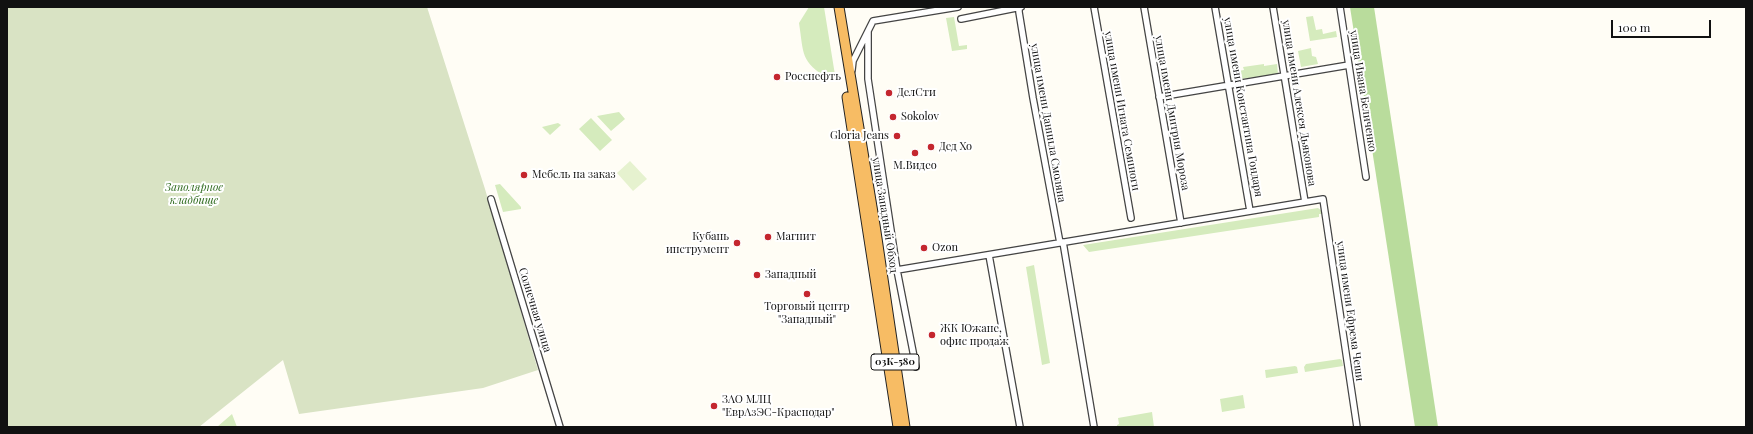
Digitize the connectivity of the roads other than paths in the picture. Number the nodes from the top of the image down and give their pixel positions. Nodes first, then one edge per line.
1 (834, 7) edge
2 (839, 7) edge
3 (958, 7) edge
4 (1020, 7) edge
5 (1094, 7) edge
6 (1144, 7) edge
7 (1215, 7) edge
8 (1273, 7) edge
9 (1340, 7) edge
10 (961, 19) dead end
11 (868, 32) junction
12 (1349, 65) junction
13 (1285, 76) junction
14 (1229, 85) junction
15 (853, 95) junction
16 (1159, 97) junction
17 (1366, 177) dead end
18 (491, 199) dead end
19 (1305, 202) junction
20 (1250, 211) junction
21 (1131, 218) dead end
22 (1181, 223) junction
23 (1061, 243) junction
24 (989, 254) junction
25 (897, 270) junction
26 (916, 366) dead end
27 (560, 427) edge
28 (898, 427) edge
29 (905, 427) edge
30 (1020, 427) edge
31 (1094, 427) edge
32 (1357, 427) edge

1 - 28 highway, улица Западный Обход / 03К-580
2 - 15 highway, улица Западный Обход / 03К-580
3 - 11 street
4 - 10 street
4 - 23 street, улица имени Даниила Смоляна
5 - 21 street, улица имени Игната Семиноги
6 - 16 street, улица имени Дмитрия Мороза
7 - 14 street, улица имени Константина Гондаря
8 - 13 street, улица имени Алексея Дьяконова
9 - 12 street, улица Ивана Беличенко
11 - 15 street
11 - 25 street
12 - 13 street
12 - 17 street, улица Ивана Беличенко
13 - 14 street
13 - 19 street, улица имени Алексея Дьяконова
14 - 16 street
14 - 20 street, улица имени Константина Гондаря
15 - 29 highway, улица Западный Обход / 03К-580
16 - 22 street, улица имени Дмитрия Мороза
18 - 27 street, Солнечная улица
19 - 20 street
19 - 32 street, улица имени Ефрема Чеши
20 - 22 street
22 - 23 street
23 - 24 street
23 - 31 street, улица имени Даниила Смоляна
24 - 25 street
24 - 30 street
25 - 26 street

